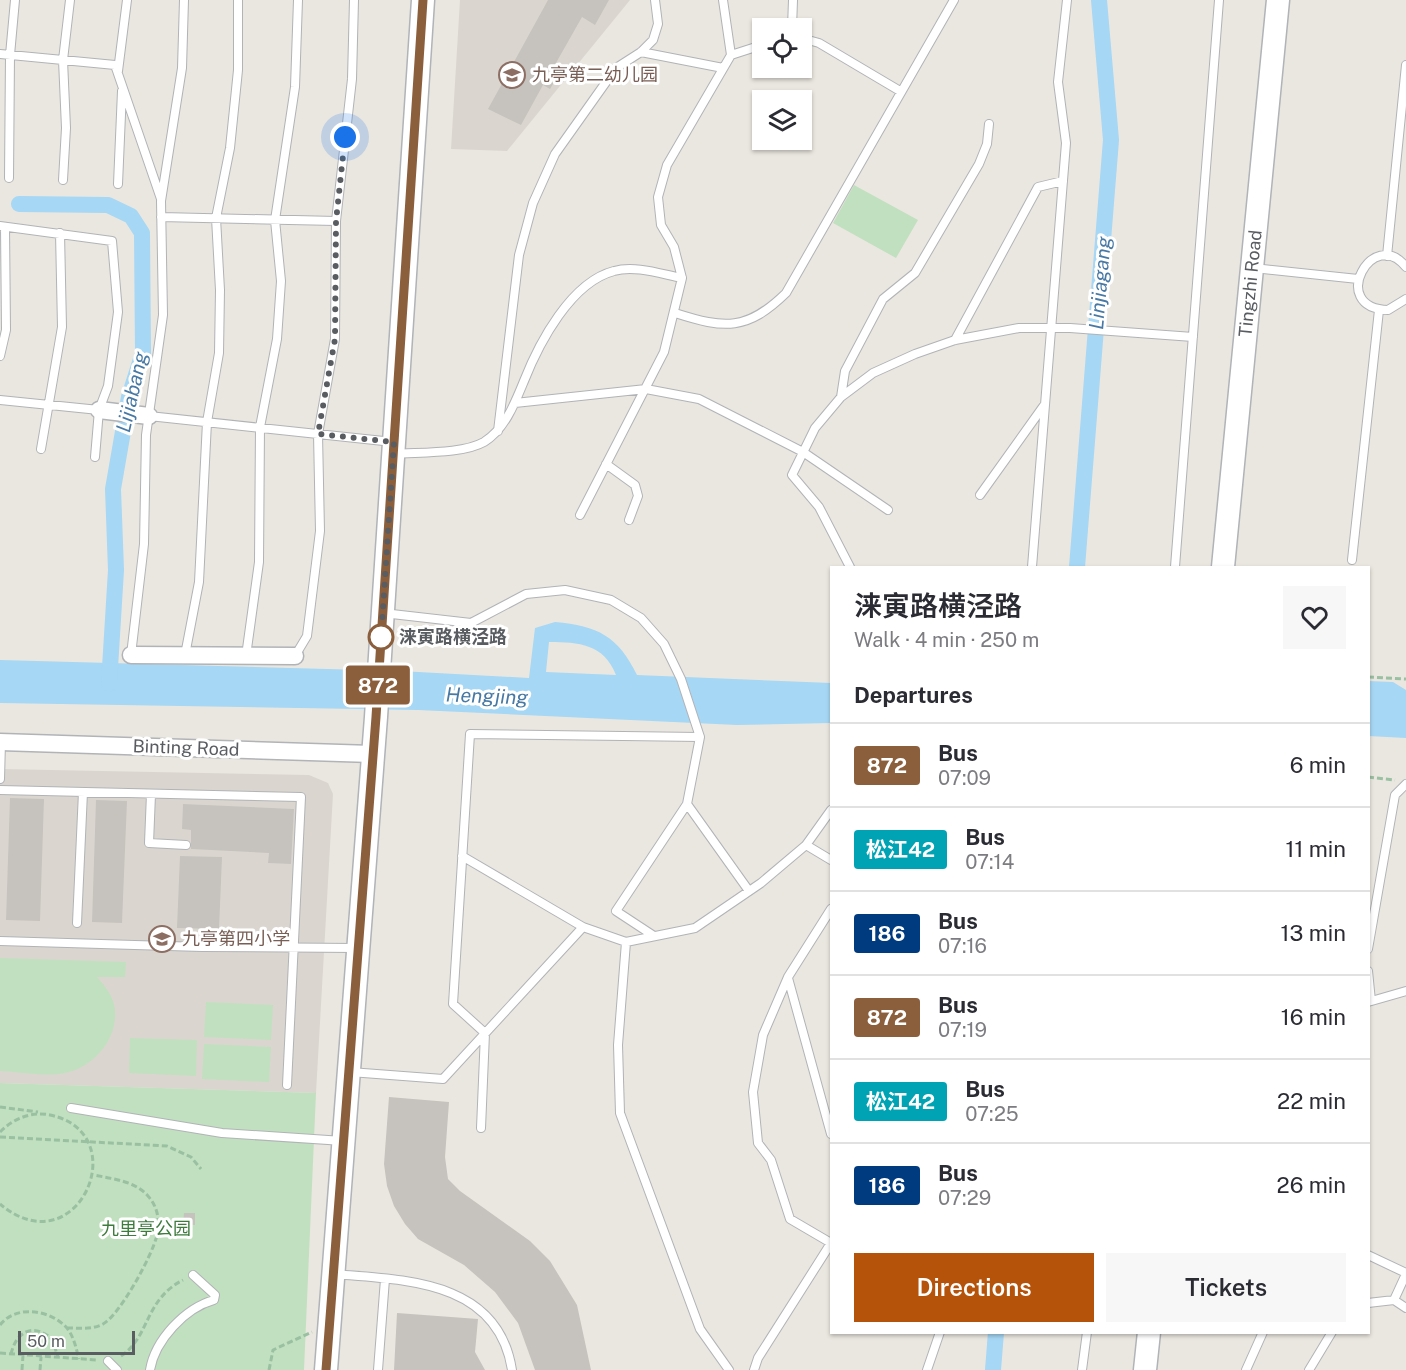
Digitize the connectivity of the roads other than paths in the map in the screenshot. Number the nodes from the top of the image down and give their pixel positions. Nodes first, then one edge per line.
1 (15, 0) edge
2 (70, 0) edge
3 (127, 0) edge
4 (184, 0) edge
5 (238, 0) edge
6 (298, 0) edge
7 (354, 0) edge
8 (423, 0) edge
9 (655, 0) edge
10 (723, 0) edge
11 (793, 0) edge
12 (954, 0) edge
13 (1067, 0) edge
14 (1219, 0) edge
15 (1278, 0) edge
16 (792, 18) edge
17 (812, 42) edge
18 (752, 48) edge
19 (641, 52) junction
20 (5, 55) edge
21 (731, 55) junction
22 (63, 60) junction
23 (1406, 65) edge
24 (723, 68) junction
25 (118, 73) junction
26 (122, 85) junction
27 (900, 91) junction
28 (989, 124) dead end
29 (9, 178) dead end
30 (63, 180) dead end
31 (1062, 181) junction
32 (118, 184) dead end
33 (161, 201) junction
34 (162, 217) junction
35 (216, 218) junction
36 (275, 220) junction
37 (336, 221) junction
38 (3, 227) edge
39 (60, 233) junction
40 (1387, 256) junction
41 (1252, 267) junction
42 (1406, 267) edge
43 (682, 278) junction
44 (1358, 279) junction
45 (1406, 299) edge
46 (1379, 310) junction
47 (675, 313) junction
48 (1051, 328) junction
49 (1193, 337) junction
50 (955, 340) junction
51 (0, 356) edge
52 (646, 389) junction
53 (842, 397) junction
54 (0, 400) edge
55 (515, 403) junction
56 (1045, 404) junction
57 (48, 405) junction
58 (99, 410) junction
59 (149, 416) junction
60 (207, 422) junction
61 (260, 427) junction
62 (498, 431) junction
63 (318, 434) junction
64 (394, 448) junction
65 (41, 450) dead end
66 (803, 452) junction
67 (95, 457) dead end
68 (606, 464) junction
69 (980, 495) dead end
70 (888, 510) dead end
71 (580, 515) dead end
72 (629, 520) dead end
73 (1352, 560) dead end
74 (849, 566) edge
75 (1032, 566) edge
76 (1175, 566) edge
77 (1223, 566) edge
78 (383, 613) junction
79 (131, 655) joint
80 (185, 656) junction
81 (246, 656) junction
82 (295, 656) joint
83 (700, 737) junction
84 (1, 742) edge
85 (372, 754) junction
86 (0, 779) edge
87 (1406, 784) edge
88 (0, 790) edge
89 (82, 792) junction
90 (151, 794) junction
91 (687, 804) junction
92 (830, 811) edge
93 (186, 845) dead end
94 (806, 845) junction
95 (462, 856) junction
96 (830, 859) edge
97 (750, 891) junction
98 (830, 911) edge
99 (77, 923) dead end
100 (583, 927) junction
101 (654, 936) junction
102 (1370, 938) edge
103 (0, 941) edge
104 (627, 942) junction
105 (294, 948) junction
106 (358, 948) junction
107 (788, 977) junction
108 (1406, 991) edge
109 (1370, 1002) edge
110 (485, 1033) junction
111 (349, 1072) junction
112 (287, 1085) dead end
113 (71, 1108) dead end
114 (481, 1128) dead end
115 (830, 1130) edge
116 (344, 1141) junction
117 (830, 1242) edge
118 (830, 1245) edge
119 (1370, 1256) edge
120 (333, 1274) junction
121 (1406, 1274) edge
122 (193, 1275) road end
123 (385, 1279) junction
124 (1394, 1300) junction
125 (1370, 1303) edge
126 (1406, 1308) edge
127 (939, 1334) edge
128 (1087, 1334) edge
129 (1149, 1334) edge
130 (1262, 1334) edge
131 (1331, 1334) edge
132 (108, 1361) road end
133 (117, 1370) edge
134 (150, 1370) edge
135 (326, 1370) edge
136 (378, 1370) edge
137 (512, 1370) edge
138 (729, 1370) edge
139 (753, 1370) edge
140 (927, 1370) edge
141 (1082, 1370) edge
142 (1145, 1370) edge
143 (1246, 1370) edge
144 (1309, 1370) edge

1 - 20 lane
2 - 22 lane
3 - 25 lane
4 - 33 lane
5 - 35 lane
6 - 36 lane
7 - 37 lane
8 - 64 street
9 - 19 lane
10 - 21 lane
11 - 16 lane
12 - 27 lane
13 - 31 lane
14 - 49 lane
15 - 41 street, Tingzhi Road
17 - 27 lane
18 - 21 lane
19 - 24 lane
19 - 62 lane
20 - 22 lane
20 - 29 lane
21 - 24 lane
22 - 25 lane
22 - 30 lane
23 - 40 lane
24 - 43 lane
25 - 26 lane
26 - 32 lane
26 - 33 lane
27 - 47 lane
28 - 53 lane
31 - 48 lane
31 - 50 lane
33 - 34 lane
34 - 35 lane
34 - 59 lane
35 - 36 lane
35 - 60 lane
36 - 37 lane
36 - 61 lane
37 - 63 lane
38 - 39 lane
38 - 51 lane
39 - 57 lane
39 - 58 lane
40 - 42 lane
40 - 44 lane
41 - 44 lane
41 - 77 street, Tingzhi Road
43 - 47 lane
43 - 55 lane
44 - 46 lane
45 - 46 lane
46 - 73 lane
47 - 52 lane
48 - 49 lane
48 - 50 lane
48 - 56 lane
49 - 76 lane
50 - 53 lane
52 - 55 lane
52 - 66 lane
52 - 68 lane
53 - 66 lane
54 - 57 lane
55 - 62 lane
56 - 69 lane
56 - 75 lane
57 - 58 lane
57 - 65 lane
58 - 59 street
58 - 67 lane
59 - 60 lane
59 - 79 lane
60 - 61 lane
60 - 80 lane
61 - 63 lane
61 - 81 lane
62 - 64 lane
63 - 64 lane
63 - 82 lane
64 - 78 street
66 - 70 lane
66 - 74 lane
68 - 71 lane
68 - 72 lane
78 - 83 lane
78 - 85 street
79 - 80 street
80 - 81 street
81 - 82 street
83 - 91 lane
83 - 95 lane
84 - 85 street, Binting Road
84 - 86 lane
85 - 106 street
87 - 102 lane
88 - 89 lane
89 - 90 lane
89 - 99 lane
90 - 93 lane
90 - 105 lane
91 - 97 lane
91 - 101 lane
92 - 94 lane
94 - 96 lane
94 - 97 lane
95 - 100 lane
95 - 110 lane
97 - 101 lane
98 - 107 lane
100 - 104 lane
100 - 110 lane
101 - 104 lane
103 - 105 lane
104 - 138 lane
105 - 106 lane
105 - 112 lane
106 - 111 street
107 - 115 lane
107 - 117 lane
108 - 109 lane
110 - 111 lane
110 - 114 lane
111 - 116 street
113 - 116 lane
116 - 120 street
118 - 139 lane
119 - 121 lane
120 - 123 lane
120 - 135 street
121 - 124 lane
122 - 134 lane
123 - 136 lane
123 - 137 lane
124 - 125 lane
124 - 126 lane
127 - 140 lane
128 - 141 lane
129 - 142 street
130 - 143 lane
131 - 144 lane
132 - 133 lane

